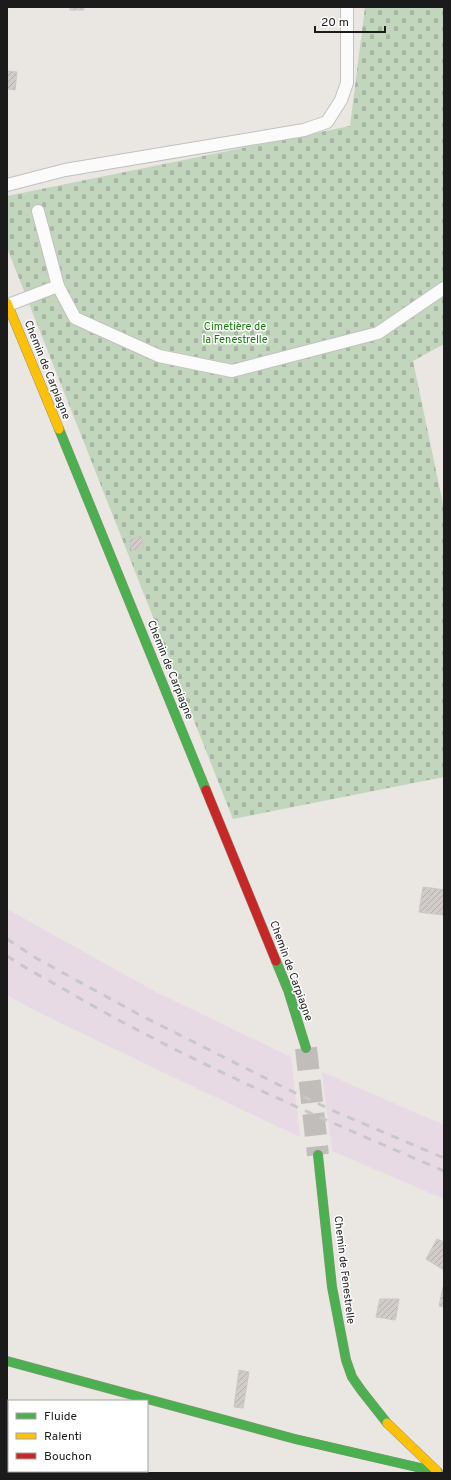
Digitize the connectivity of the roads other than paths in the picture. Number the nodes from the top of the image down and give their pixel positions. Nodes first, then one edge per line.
1 (347, 7) edge
2 (7, 185) edge
3 (38, 211) dead end
4 (58, 286) junction
5 (444, 288) edge
6 (7, 304) edge
7 (306, 1048) tunnel mouth
8 (318, 1155) tunnel mouth
9 (7, 1361) edge
10 (439, 1473) edge

1 - 2 lane
3 - 4 lane
4 - 5 lane
4 - 6 lane
6 - 7 street, Chemin de Carpiagne
8 - 10 street, Chemin de Fenestrelle
9 - 10 street

